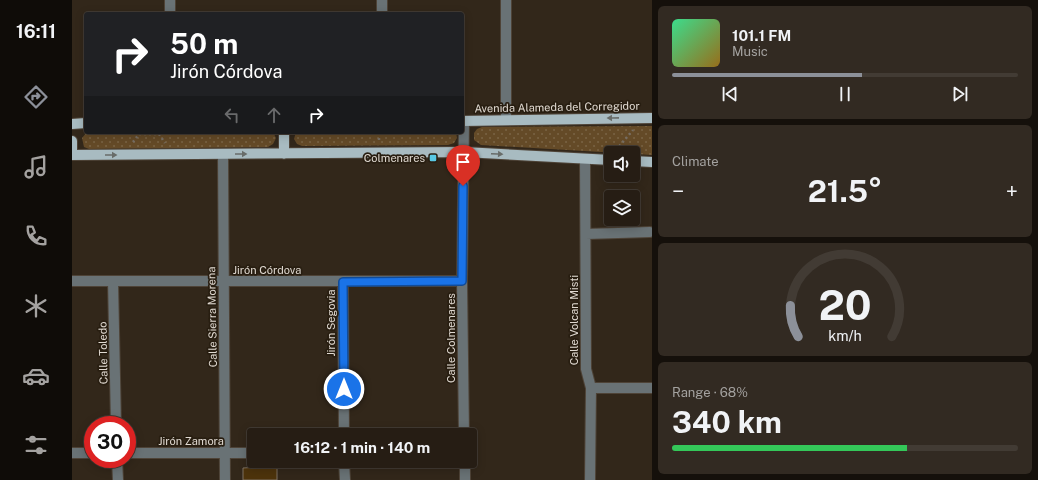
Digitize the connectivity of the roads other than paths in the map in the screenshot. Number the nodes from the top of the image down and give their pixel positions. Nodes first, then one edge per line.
1 (170, 0) edge
2 (382, 0) edge
3 (506, 0) edge
4 (170, 12) edge
5 (382, 12) edge
6 (652, 118) edge
7 (506, 120) junction
8 (464, 121) edge
9 (72, 124) edge
10 (84, 124) edge
11 (284, 134) edge
12 (463, 134) edge
13 (72, 141) edge
14 (72, 152) edge
15 (464, 152) junction
16 (223, 154) junction
17 (284, 154) junction
18 (72, 155) edge
19 (585, 158) junction
20 (604, 159) edge
21 (640, 161) edge
22 (652, 162) edge
23 (650, 232) dead end
24 (586, 234) junction
25 (72, 281) edge
26 (113, 281) junction
27 (462, 281) junction
28 (223, 282) junction
29 (343, 282) junction
30 (591, 388) junction
31 (652, 388) edge
32 (116, 416) edge
33 (344, 428) edge
34 (464, 428) edge
35 (72, 453) edge
36 (84, 453) edge
37 (136, 453) edge
38 (225, 453) junction
39 (247, 453) edge
40 (117, 468) edge
41 (344, 468) edge
42 (465, 468) edge
43 (118, 480) edge
44 (225, 480) edge
45 (344, 480) edge
46 (465, 480) edge
47 (590, 480) edge

1 - 4 street
2 - 5 street
3 - 7 street
6 -> 7 main road, Avenida Alameda del Corregidor
7 - 8 main road, Avenida Alameda del Corregidor
9 - 10 main road
11 - 17 main road
12 - 15 street, Calle Colmenares
13 - 14 main road
15 - 17 main road
15 -> 19 main road
15 - 27 street, Calle Colmenares
16 -> 17 main road
18 -> 16 main road
16 - 28 street, Calle Sierra Morena
19 - 20 main road
19 - 24 street, Calle Volcan Misti
21 - 22 main road
23 - 24 street
24 - 30 street, Calle Volcan Misti
25 - 26 street, Jirón Córdova
26 - 28 street, Jirón Córdova
26 - 32 street, Calle Toledo
27 - 29 street, Jirón Córdova
27 - 34 street, Calle Colmenares
28 - 29 street, Jirón Córdova
28 - 38 street, Calle Sierra Morena
29 - 33 street, Jirón Segovia
30 - 31 street
30 - 47 street, Calle Volcan Misti
35 - 36 street
37 - 38 street, Jirón Zamora
38 - 39 street, Jirón Zamora
38 - 44 street, Calle Sierra Morena
40 - 43 street
41 - 45 street
42 - 46 street

